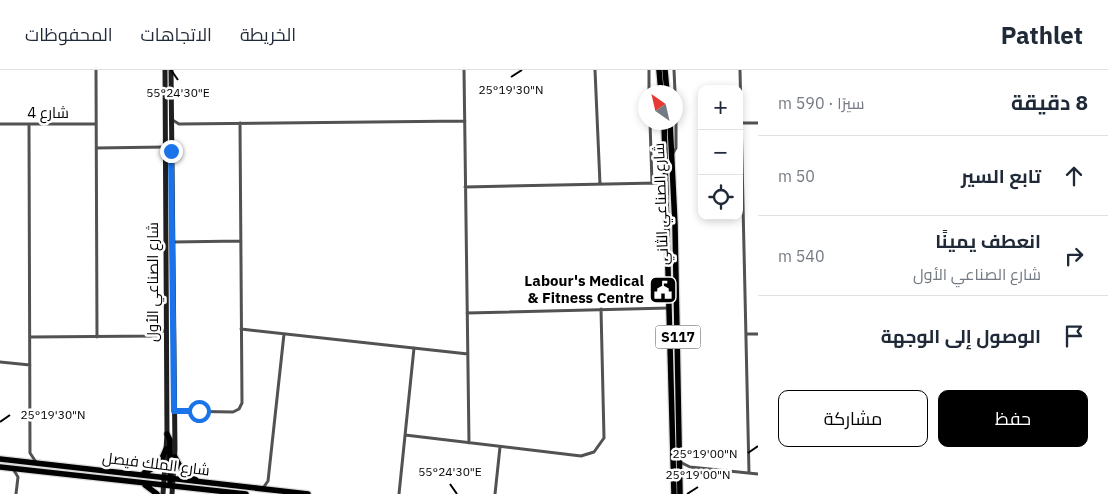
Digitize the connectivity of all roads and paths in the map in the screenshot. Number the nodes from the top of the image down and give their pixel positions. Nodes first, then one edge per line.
1 (96, 70) edge
2 (165, 70) edge
3 (170, 70) edge
4 (464, 70) edge
5 (595, 70) edge
6 (648, 70) edge
7 (662, 70) edge
8 (674, 70) edge
9 (740, 70) edge
10 (649, 85) edge
11 (660, 85) edge
12 (665, 85) edge
13 (675, 85) edge
14 (741, 85) edge
15 (170, 118) junction
16 (464, 121) junction
17 (240, 123) junction
18 (743, 123) edge
19 (758, 123) edge
20 (0, 124) edge
21 (29, 124) junction
22 (96, 124) junction
23 (178, 124) junction
24 (170, 130) junction
25 (650, 130) edge
26 (664, 130) edge
27 (671, 130) edge
28 (676, 130) edge
29 (742, 130) edge
30 (165, 147) junction
31 (96, 148) junction
32 (672, 153) junction
33 (667, 175) junction
34 (652, 183) junction
35 (658, 183) junction
36 (600, 184) junction
37 (465, 187) junction
38 (668, 188) junction
39 (241, 241) junction
40 (172, 242) junction
41 (671, 308) junction
42 (601, 309) junction
43 (467, 312) junction
44 (166, 329) junction
45 (241, 329) junction
46 (284, 334) junction
47 (746, 334) junction
48 (758, 334) edge
49 (156, 336) junction
50 (30, 337) junction
51 (97, 337) junction
52 (166, 342) junction
53 (414, 348) junction
54 (468, 354) junction
55 (0, 362) edge
56 (30, 365) junction
57 (174, 411) junction
58 (167, 434) junction
59 (405, 435) junction
60 (469, 443) junction
61 (500, 447) junction
62 (166, 448) junction
63 (30, 453) junction
64 (175, 457) junction
65 (1, 462) edge
66 (24, 462) junction
67 (680, 462) junction
68 (37, 463) junction
69 (690, 467) junction
70 (12, 468) junction
71 (28, 470) junction
72 (681, 472) junction
73 (750, 473) junction
74 (141, 474) junction
75 (758, 474) edge
76 (18, 477) junction
77 (169, 478) junction
78 (268, 481) junction
79 (136, 482) junction
80 (200, 482) junction
81 (168, 486) junction
82 (195, 489) junction
83 (262, 489) junction
84 (274, 490) junction
85 (673, 492) edge
86 (16, 494) edge
87 (157, 494) edge
88 (163, 494) edge
89 (168, 494) edge
90 (172, 494) edge
91 (182, 494) edge
92 (246, 494) edge
93 (308, 494) edge
94 (399, 494) edge
95 (495, 494) edge
96 (680, 494) edge

1 - 22 street
2 - 30 main road, شارع الصناعي الأول
3 - 15 main road, شارع الصناعي الأول
4 - 16 street
5 - 36 street
6 - 10 street
7 - 11 main road
7 - 12 main road
8 - 13 street
9 - 14 street
15 - 23 street
15 - 24 main road, شارع الصناعي الأول
16 - 17 street
16 - 37 street
17 - 23 street
17 - 39 street
18 - 19 street
20 - 21 street, شارع 4
21 - 22 street, شارع 4
21 - 50 street
22 - 31 street
23 - 24 street
24 - 40 main road, شارع الصناعي الأول
25 - 34 street
26 - 33 main road, شارع الصناعي الثاني / S117
27 - 32 main road, شارع الصناعي الثاني / S117
28 - 32 street
29 - 47 street
30 - 31 street
30 - 44 main road, شارع الصناعي الأول
31 - 51 street
32 - 67 main road, شارع الصناعي الثاني / S117
33 - 35 street
33 - 38 main road, شارع الصناعي الثاني / S117
34 - 35 street
34 - 36 street
35 - 38 street
36 - 37 street
37 - 43 street
38 - 41 main road, شارع الصناعي الثاني / S117
39 - 40 street
39 - 45 street
40 - 57 main road, شارع الصناعي الأول
41 - 42 street
41 - 85 main road, شارع الصناعي الثاني / S117
42 - 43 street
42 - 61 street
43 - 54 street
44 - 49 street
44 - 52 main road, شارع الصناعي الأول
45 - 46 street
45 - 57 street
46 - 53 street
46 - 78 street
47 - 48 street
47 - 73 street
49 - 51 street
49 - 52 street
50 - 51 street
50 - 56 street
52 - 58 main road, شارع الصناعي الأول
53 - 54 street
53 - 59 street
54 - 60 street
55 - 56 street
56 - 63 street
57 - 64 main road, شارع الصناعي الأول
58 - 62 main road, شارع الصناعي الأول
58 - 77 main road
59 - 60 street
59 - 94 street
60 - 61 street
61 - 95 street
62 - 74 main road
62 - 77 main road, شارع الصناعي الأول
63 - 66 street
63 - 68 street
64 - 77 main road, شارع الصناعي الأول
64 - 80 main road
65 - 66 main road, شارع الملك فيصل
65 - 70 main road, شارع الملك فيصل
66 - 68 main road, شارع الملك فيصل
67 - 69 street
67 - 72 main road, شارع الصناعي الثاني / S117
68 - 74 main road, شارع الملك فيصل
69 - 72 street
69 - 73 street
70 - 71 main road, شارع الملك فيصل
70 - 76 street
71 - 76 street
71 - 79 main road, شارع الملك فيصل
72 - 96 main road, شارع الصناعي الثاني / S117
73 - 75 street
74 - 77 main road, شارع الملك فيصل
76 - 86 street
77 - 80 main road, شارع الملك فيصل
77 - 81 main road
78 - 83 street
78 - 84 street
79 - 81 main road, شارع الملك فيصل
79 - 87 main road
80 - 83 main road, شارع الملك فيصل
81 - 82 main road, شارع الملك فيصل
81 - 88 main road
81 - 89 main road
81 - 90 main road
82 - 91 main road
82 - 92 main road, شارع الملك فيصل
83 - 84 main road, شارع الملك فيصل
84 - 93 main road, شارع الملك فيصل

